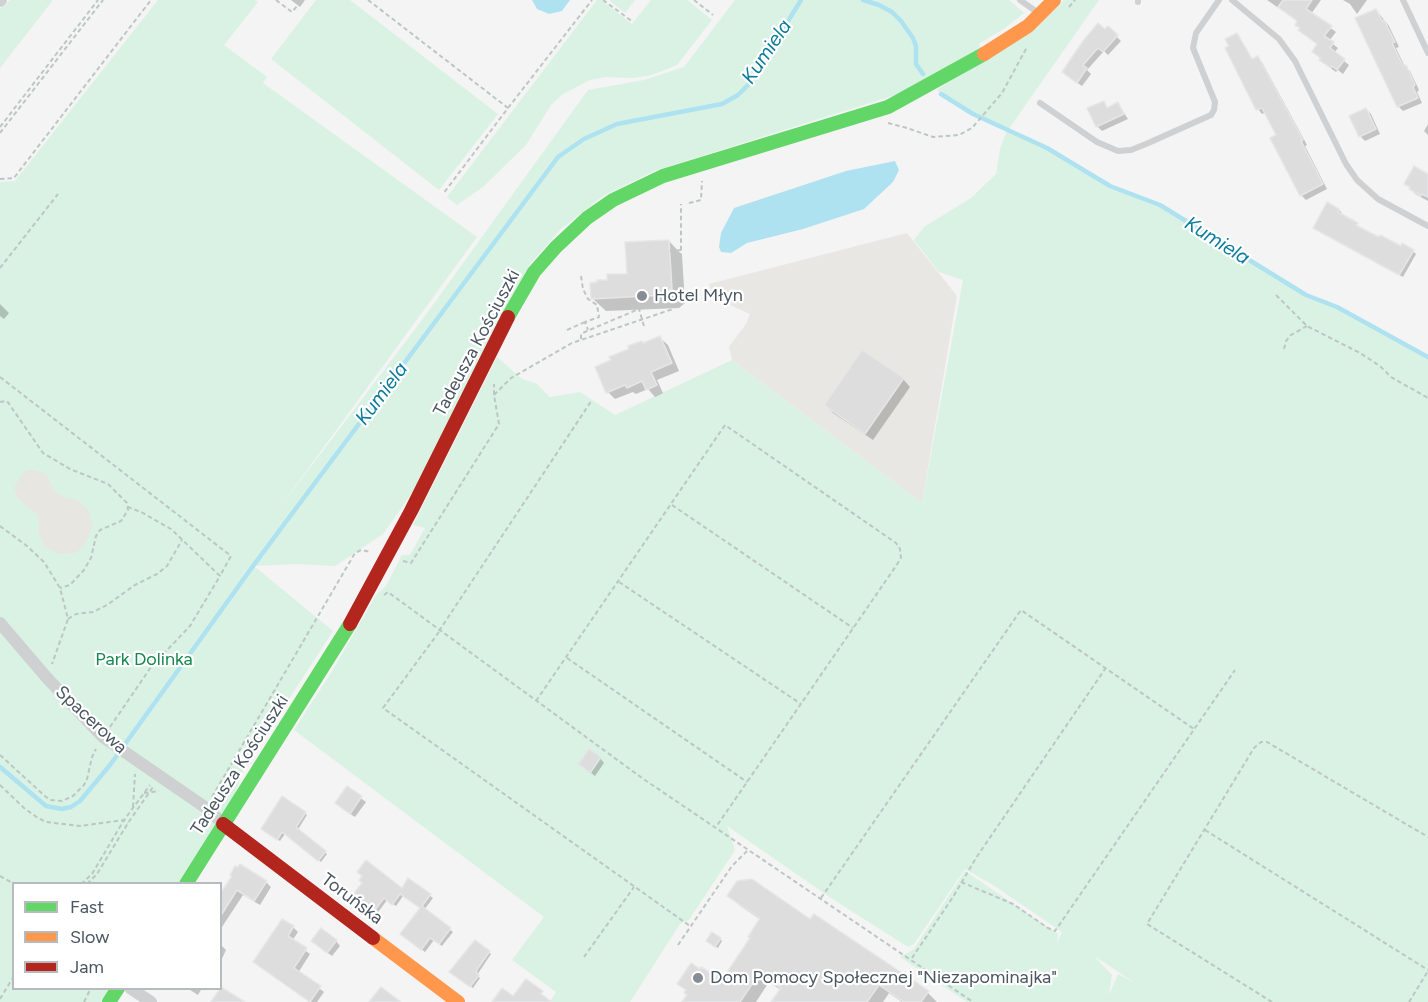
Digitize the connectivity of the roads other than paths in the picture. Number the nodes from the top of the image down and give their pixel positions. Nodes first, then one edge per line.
1 (1020, 0) edge
2 (1054, 0) edge
3 (1219, 0) edge
4 (1232, 0) edge
5 (1403, 0) edge
6 (1040, 14) junction
7 (1428, 53) edge
8 (1040, 103) dead end
9 (1428, 226) edge
10 (0, 623) edge
11 (223, 824) junction
12 (187, 882) edge
13 (133, 990) edge
14 (151, 1002) edge
15 (458, 1002) edge

1 - 6 lane
2 - 6 street, Tadeusza Kościuszki
3 - 8 lane
4 - 9 lane
5 - 7 lane
6 - 11 street, Tadeusza Kościuszki
10 - 11 street, Spacerowa
11 - 12 street, Tadeusza Kościuszki
11 - 15 street, Toruńska
13 - 14 street

